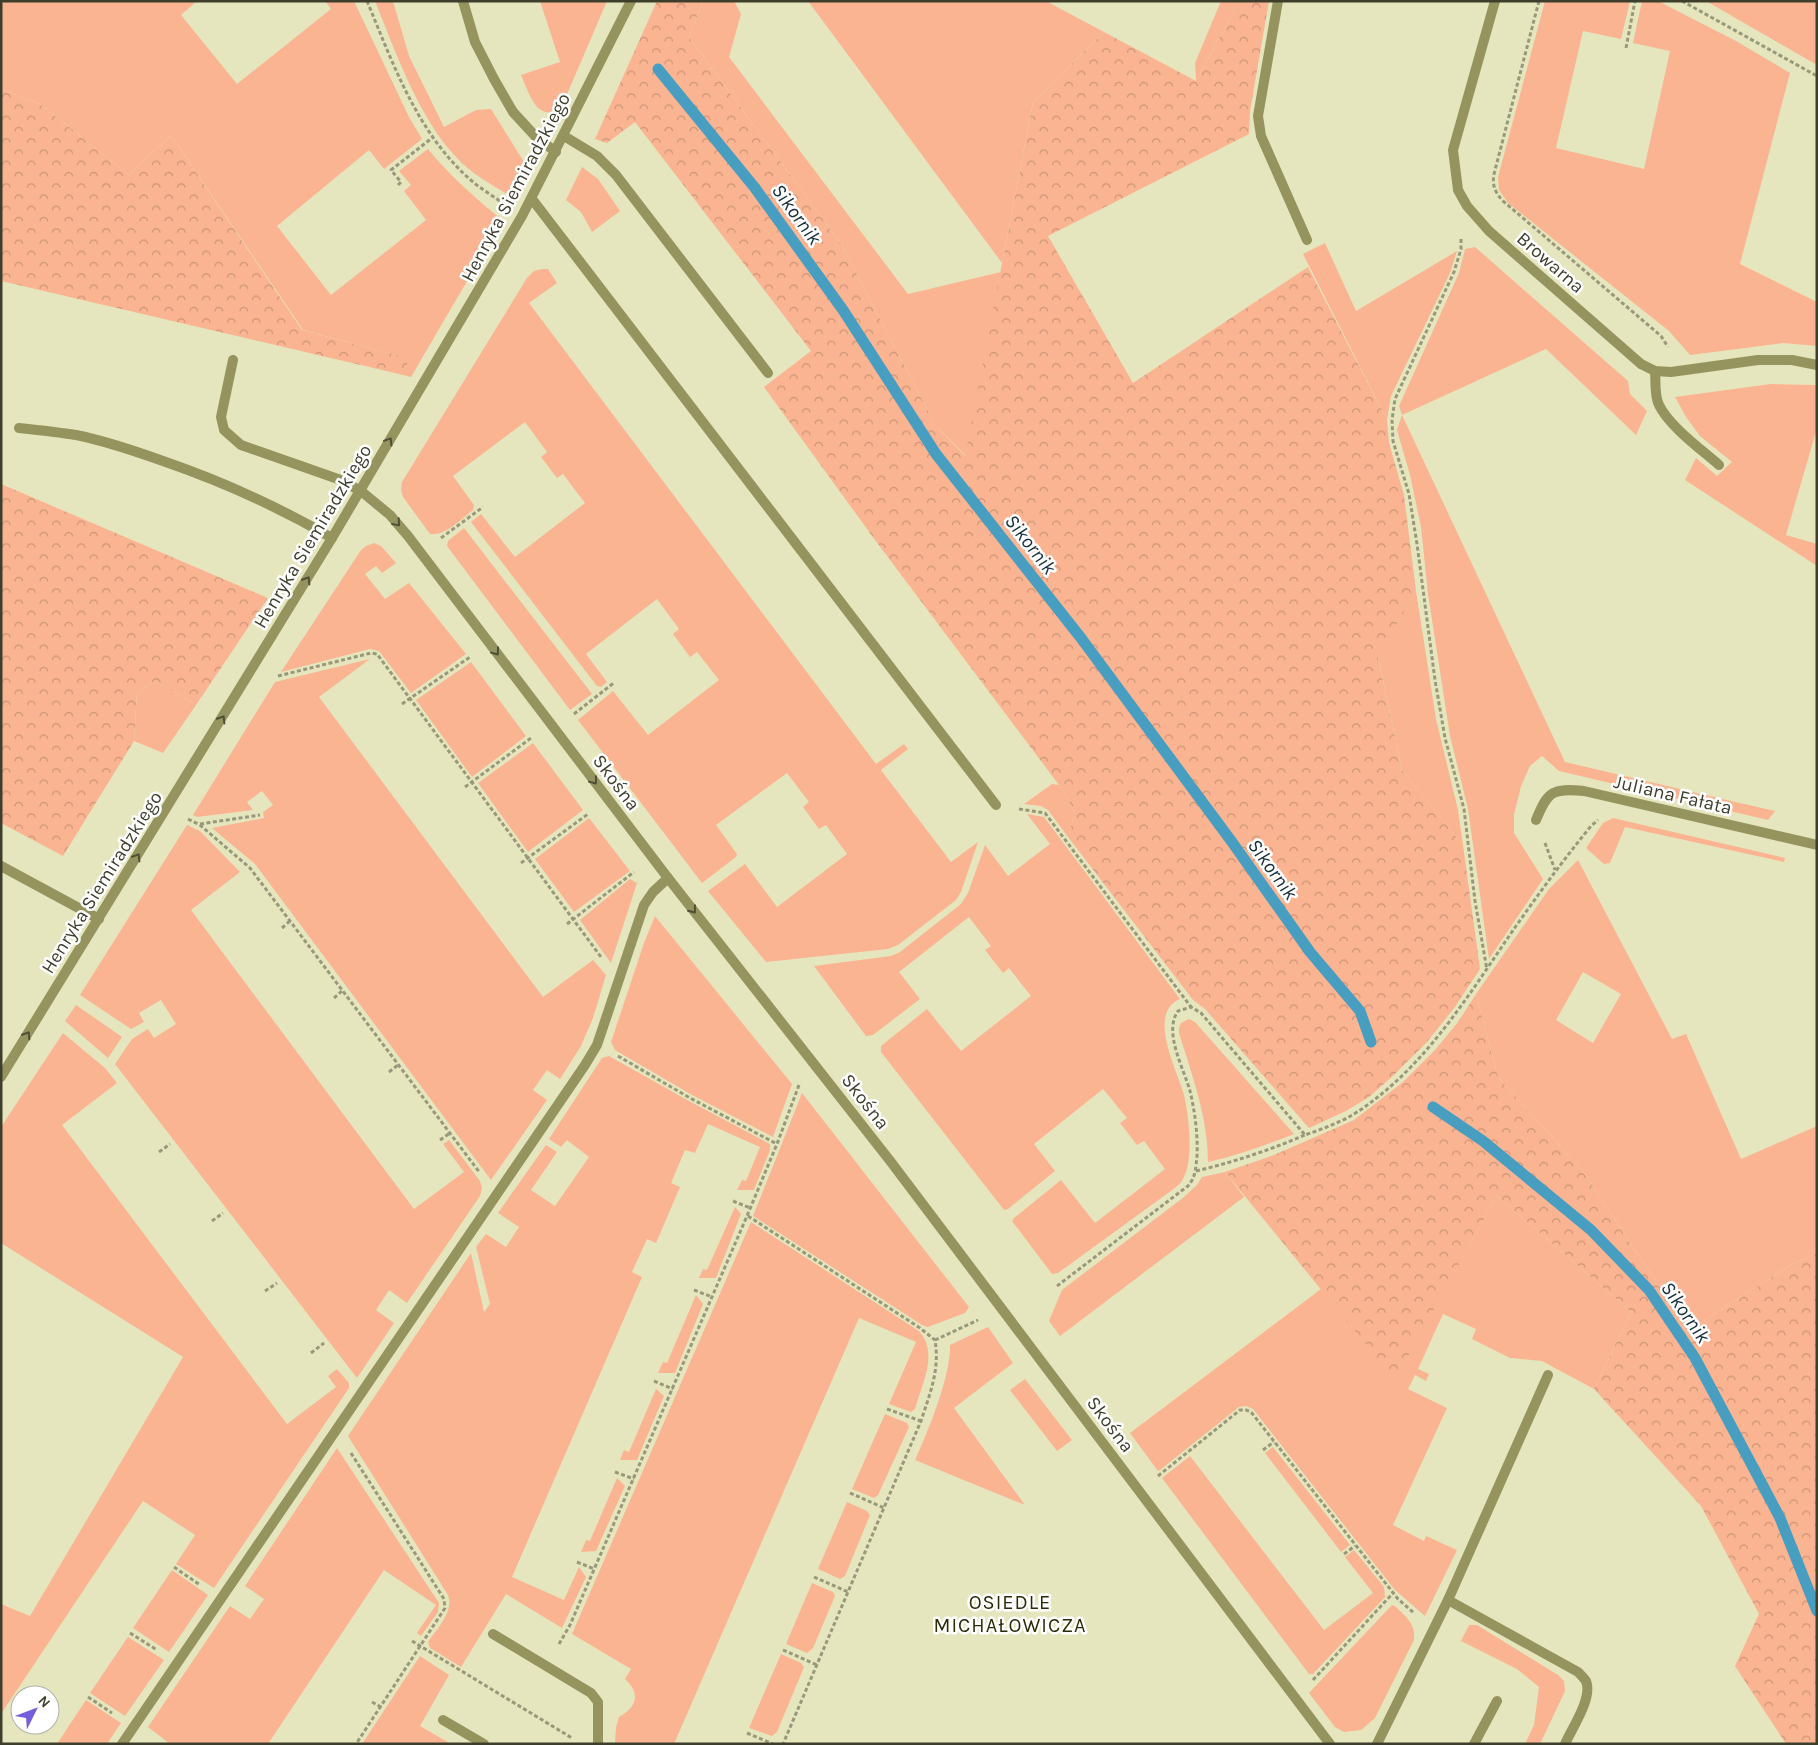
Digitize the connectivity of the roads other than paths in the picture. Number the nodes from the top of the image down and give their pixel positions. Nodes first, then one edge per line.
1 (463, 1) edge
2 (631, 1) edge
3 (1278, 1) edge
4 (1495, 1) edge
5 (564, 136) junction
6 (556, 152) junction
7 (532, 199) junction
8 (1308, 240) dead end
9 (233, 360) dead end
10 (1817, 365) edge
11 (1655, 371) junction
12 (768, 372) dead end
13 (19, 428) dead end
14 (1719, 466) dead end
15 (360, 491) junction
16 (332, 538) junction
17 (996, 805) road end
18 (1536, 820) dead end
19 (1817, 845) edge
20 (1, 866) edge
21 (668, 878) junction
22 (99, 919) junction
23 (1, 1077) edge
24 (1548, 1375) dead end
25 (1448, 1600) junction
26 (493, 1634) dead end
27 (1497, 1700) dead end
28 (442, 1720) dead end
29 (122, 1744) edge
30 (484, 1744) edge
31 (598, 1744) edge
32 (1330, 1744) edge
33 (1378, 1744) edge
34 (1474, 1744) edge
35 (1565, 1744) edge

1 - 6 street
2 - 5 street, Henryka Siemiradzkiego
3 - 8 street
4 - 11 street, Browarna
5 - 6 street, Henryka Siemiradzkiego
5 - 12 street
6 - 7 street, Henryka Siemiradzkiego
15 -> 7 street, Henryka Siemiradzkiego
7 - 17 street
9 - 15 street, Skośna
10 - 11 street, Browarna
11 - 14 street
13 - 16 street
15 - 16 street, Henryka Siemiradzkiego
15 -> 21 street, Skośna
22 -> 16 street, Henryka Siemiradzkiego
18 - 19 street, Juliana Fałata
20 - 22 street
21 - 29 street
21 -> 32 street, Skośna
23 -> 22 street, Henryka Siemiradzkiego
24 - 25 street
25 - 33 street
25 - 35 street
26 - 31 street
27 - 34 street
28 - 30 street

